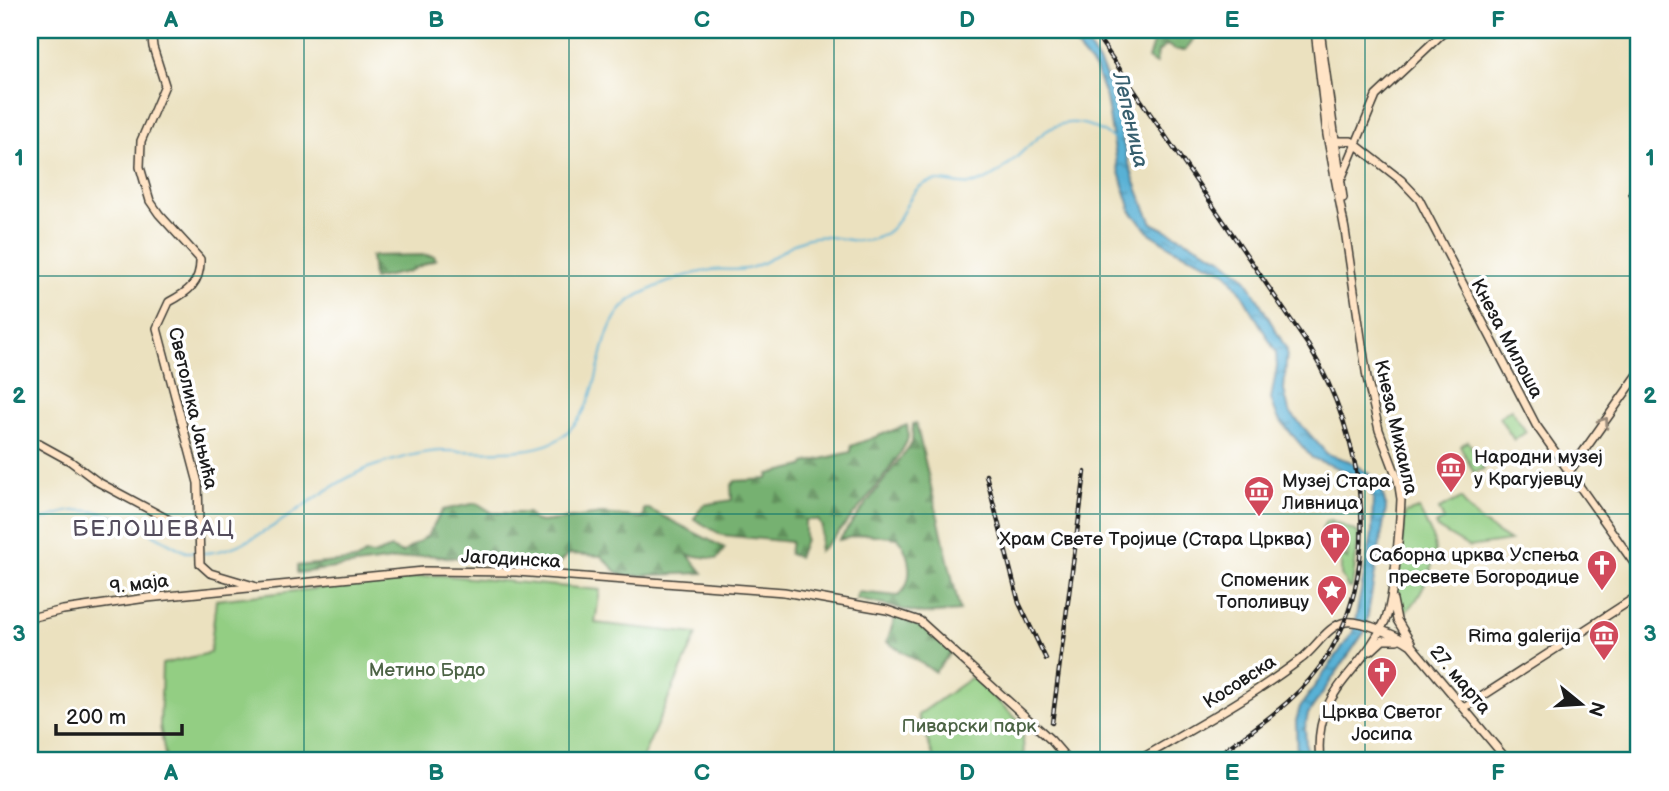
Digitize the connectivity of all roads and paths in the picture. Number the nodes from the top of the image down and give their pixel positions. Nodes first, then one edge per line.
1 (151, 30) edge
2 (1315, 30) edge
3 (1320, 30) edge
4 (1446, 30) edge
5 (1332, 144) junction
6 (1354, 145) junction
7 (1340, 181) junction
8 (1345, 230) junction
9 (1639, 373) edge
10 (30, 439) edge
11 (1569, 472) junction
12 (200, 524) junction
13 (189, 530) junction
14 (199, 536) junction
15 (1639, 570) edge
16 (254, 586) junction
17 (1391, 588) junction
18 (1639, 595) edge
19 (30, 618) edge
20 (1352, 622) joint
21 (1376, 629) junction
22 (1407, 643) junction
23 (1415, 650) junction
24 (1354, 667) junction
25 (1464, 708) junction
26 (1069, 761) edge
27 (1137, 761) edge
28 (1320, 761) edge
29 (1508, 761) edge

1 - 12 street, Светолика Јањића
2 - 5 street, Кнеза Михаила
3 - 5 street, Кнеза Михаила
4 - 6 street
5 - 6 street
5 - 7 street, Кнеза Михаила
5 - 8 street, Кнеза Михаила
6 - 7 street
6 - 11 street, Кнеза Милоша
7 - 8 street, Кнеза Михаила
8 - 17 street, Кнеза Михаила
11 -> 9 street
10 - 13 street
11 - 15 street, Кнеза Милоша
12 - 13 street
12 - 14 street, Светолика Јањића
13 - 14 street
14 - 16 street, Светолика Јањића
16 - 19 street, 9. маја
16 - 26 street, Јагодинска
17 - 21 street, Кнеза Михаила
17 - 23 street
18 - 25 street
20 - 21 street, 27. марта
20 - 27 street, Косовска
21 - 22 street, 27. марта
21 - 24 street, Кнеза Михаила
22 - 23 street, 27. марта
22 - 24 street
23 - 25 street, 27. марта
24 - 28 street
25 - 29 street, 27. марта

